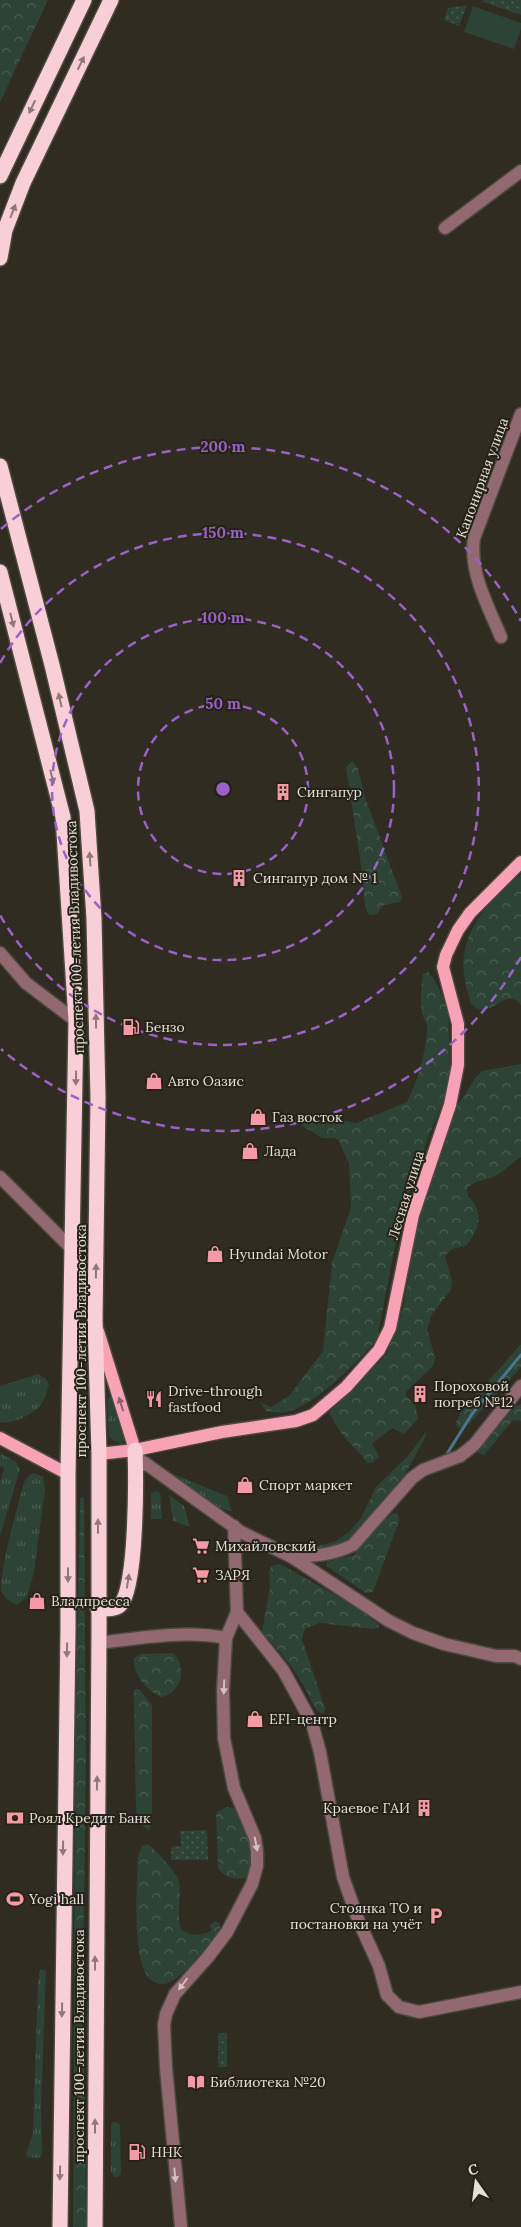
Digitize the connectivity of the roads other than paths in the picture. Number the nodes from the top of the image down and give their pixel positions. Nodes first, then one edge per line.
1 (84, 0) edge
2 (111, 0) edge
3 (521, 171) edge
4 (0, 176) edge
5 (445, 228) dead end
6 (0, 258) edge
7 (521, 414) edge
8 (0, 466) edge
9 (0, 572) edge
10 (501, 637) dead end
11 (521, 862) edge
12 (0, 953) edge
13 (76, 1021) junction
14 (0, 1177) edge
15 (73, 1250) junction
16 (95, 1320) junction
17 (521, 1386) edge
18 (0, 1438) edge
19 (135, 1450) junction
20 (99, 1454) junction
21 (68, 1474) junction
22 (234, 1526) junction
23 (292, 1556) junction
24 (98, 1609) junction
25 (237, 1612) junction
26 (226, 1638) junction
27 (99, 1643) junction
28 (518, 1658) edge
29 (521, 1992) edge
30 (60, 2227) edge
31 (95, 2227) edge
32 (181, 2227) edge

1 -> 4 highway
6 -> 2 highway
3 - 5 street
7 - 10 street, Капонирная улица
16 -> 8 highway, проспект 100-летия Владивостока
9 -> 13 highway, проспект 100-летия Владивостока
11 - 19 main road, Лесная улица
12 - 13 street
13 -> 15 highway, проспект 100-летия Владивостока
14 - 15 street
15 - 21 highway, проспект 100-летия Владивостока
19 -> 16 main road
16 - 20 highway, проспект 100-летия Владивостока
17 - 23 street
18 - 21 main road
19 - 20 main road, Лесная улица
19 - 22 street
24 -> 19 highway
24 -> 20 highway, проспект 100-летия Владивостока
21 -> 30 highway, проспект 100-летия Владивостока
22 - 23 street
22 - 25 street
23 - 28 street
24 - 27 highway, проспект 100-летия Владивостока
25 - 26 street
25 - 29 street
26 - 27 street
26 -> 32 street
31 -> 27 highway, проспект 100-летия Владивостока

